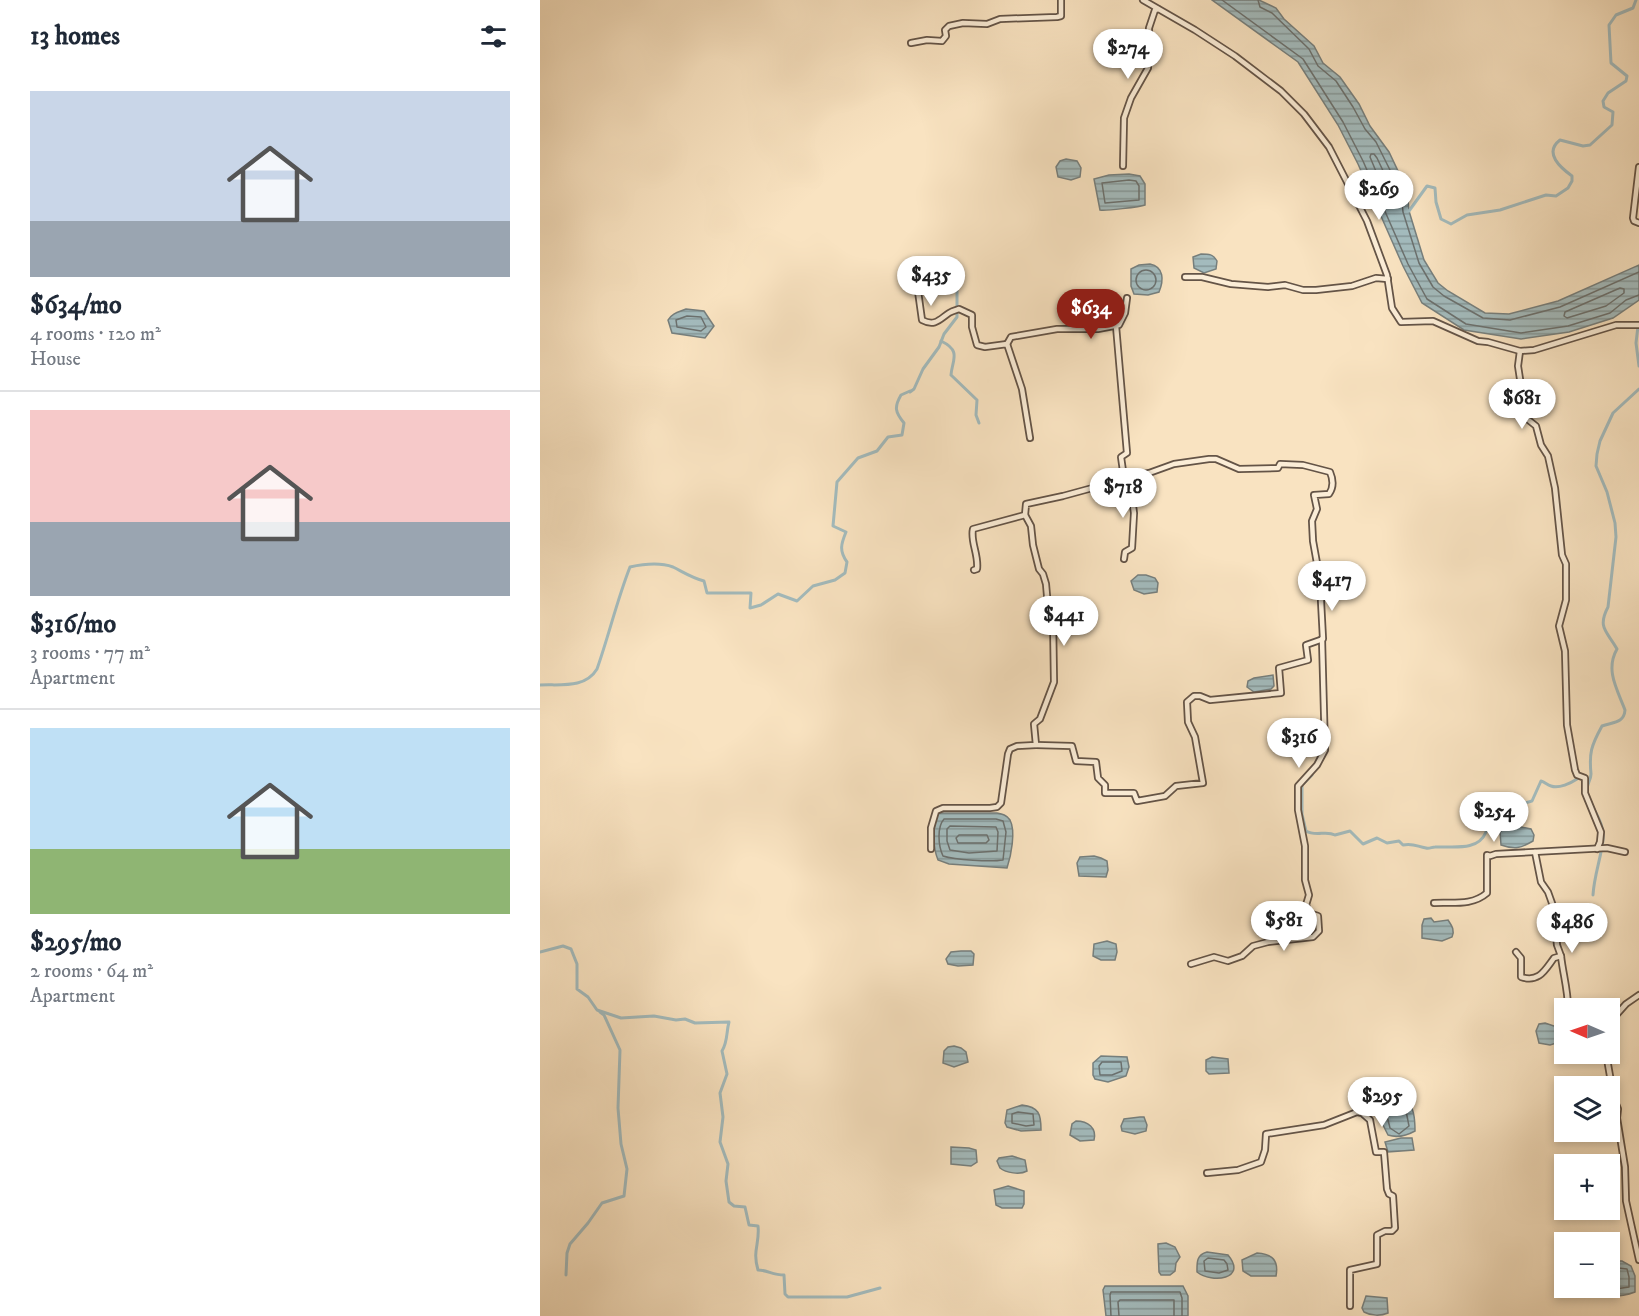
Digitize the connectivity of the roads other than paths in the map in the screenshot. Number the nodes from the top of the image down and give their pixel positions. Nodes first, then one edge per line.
1 (1061, 0) edge
2 (1143, 0) edge
3 (1158, 9) junction
4 (911, 42) dead end
5 (1123, 166) dead end
6 (1639, 167) edge
7 (1639, 224) edge
8 (916, 277) dead end
9 (1185, 277) dead end
10 (1388, 279) junction
11 (1127, 298) dead end
12 (1639, 325) edge
13 (1116, 326) junction
14 (1006, 344) junction
15 (1520, 351) junction
16 (1030, 438) dead end
17 (1126, 478) junction
18 (1025, 514) junction
19 (1124, 559) dead end
20 (974, 570) dead end
21 (1322, 639) junction
22 (1035, 745) junction
23 (931, 849) dead end
24 (1597, 849) junction
25 (1534, 852) junction
26 (1624, 852) dead end
27 (1434, 903) dead end
28 (1516, 952) dead end
29 (1561, 956) junction
30 (1191, 964) dead end
31 (1639, 995) edge
32 (1568, 998) edge
33 (1620, 1011) edge
34 (1608, 1064) edge
35 (1207, 1173) dead end
36 (1639, 1260) edge
37 (1350, 1306) dead end

1 - 4 street
2 - 3 street
3 - 5 street
3 - 10 street
6 - 7 street
8 - 14 street
9 - 10 street
10 - 15 street
11 - 13 street
12 - 15 street
13 - 14 street
13 - 17 street
14 - 16 street
15 - 24 street
17 - 18 street
17 - 19 street
17 - 21 street
18 - 20 street
18 - 22 street
21 - 22 street
21 - 30 street
22 - 23 street
24 - 25 street
24 - 26 street
25 - 27 street
25 - 29 street
28 - 29 street
29 - 32 street
31 - 33 street
34 - 36 street
35 - 37 street

